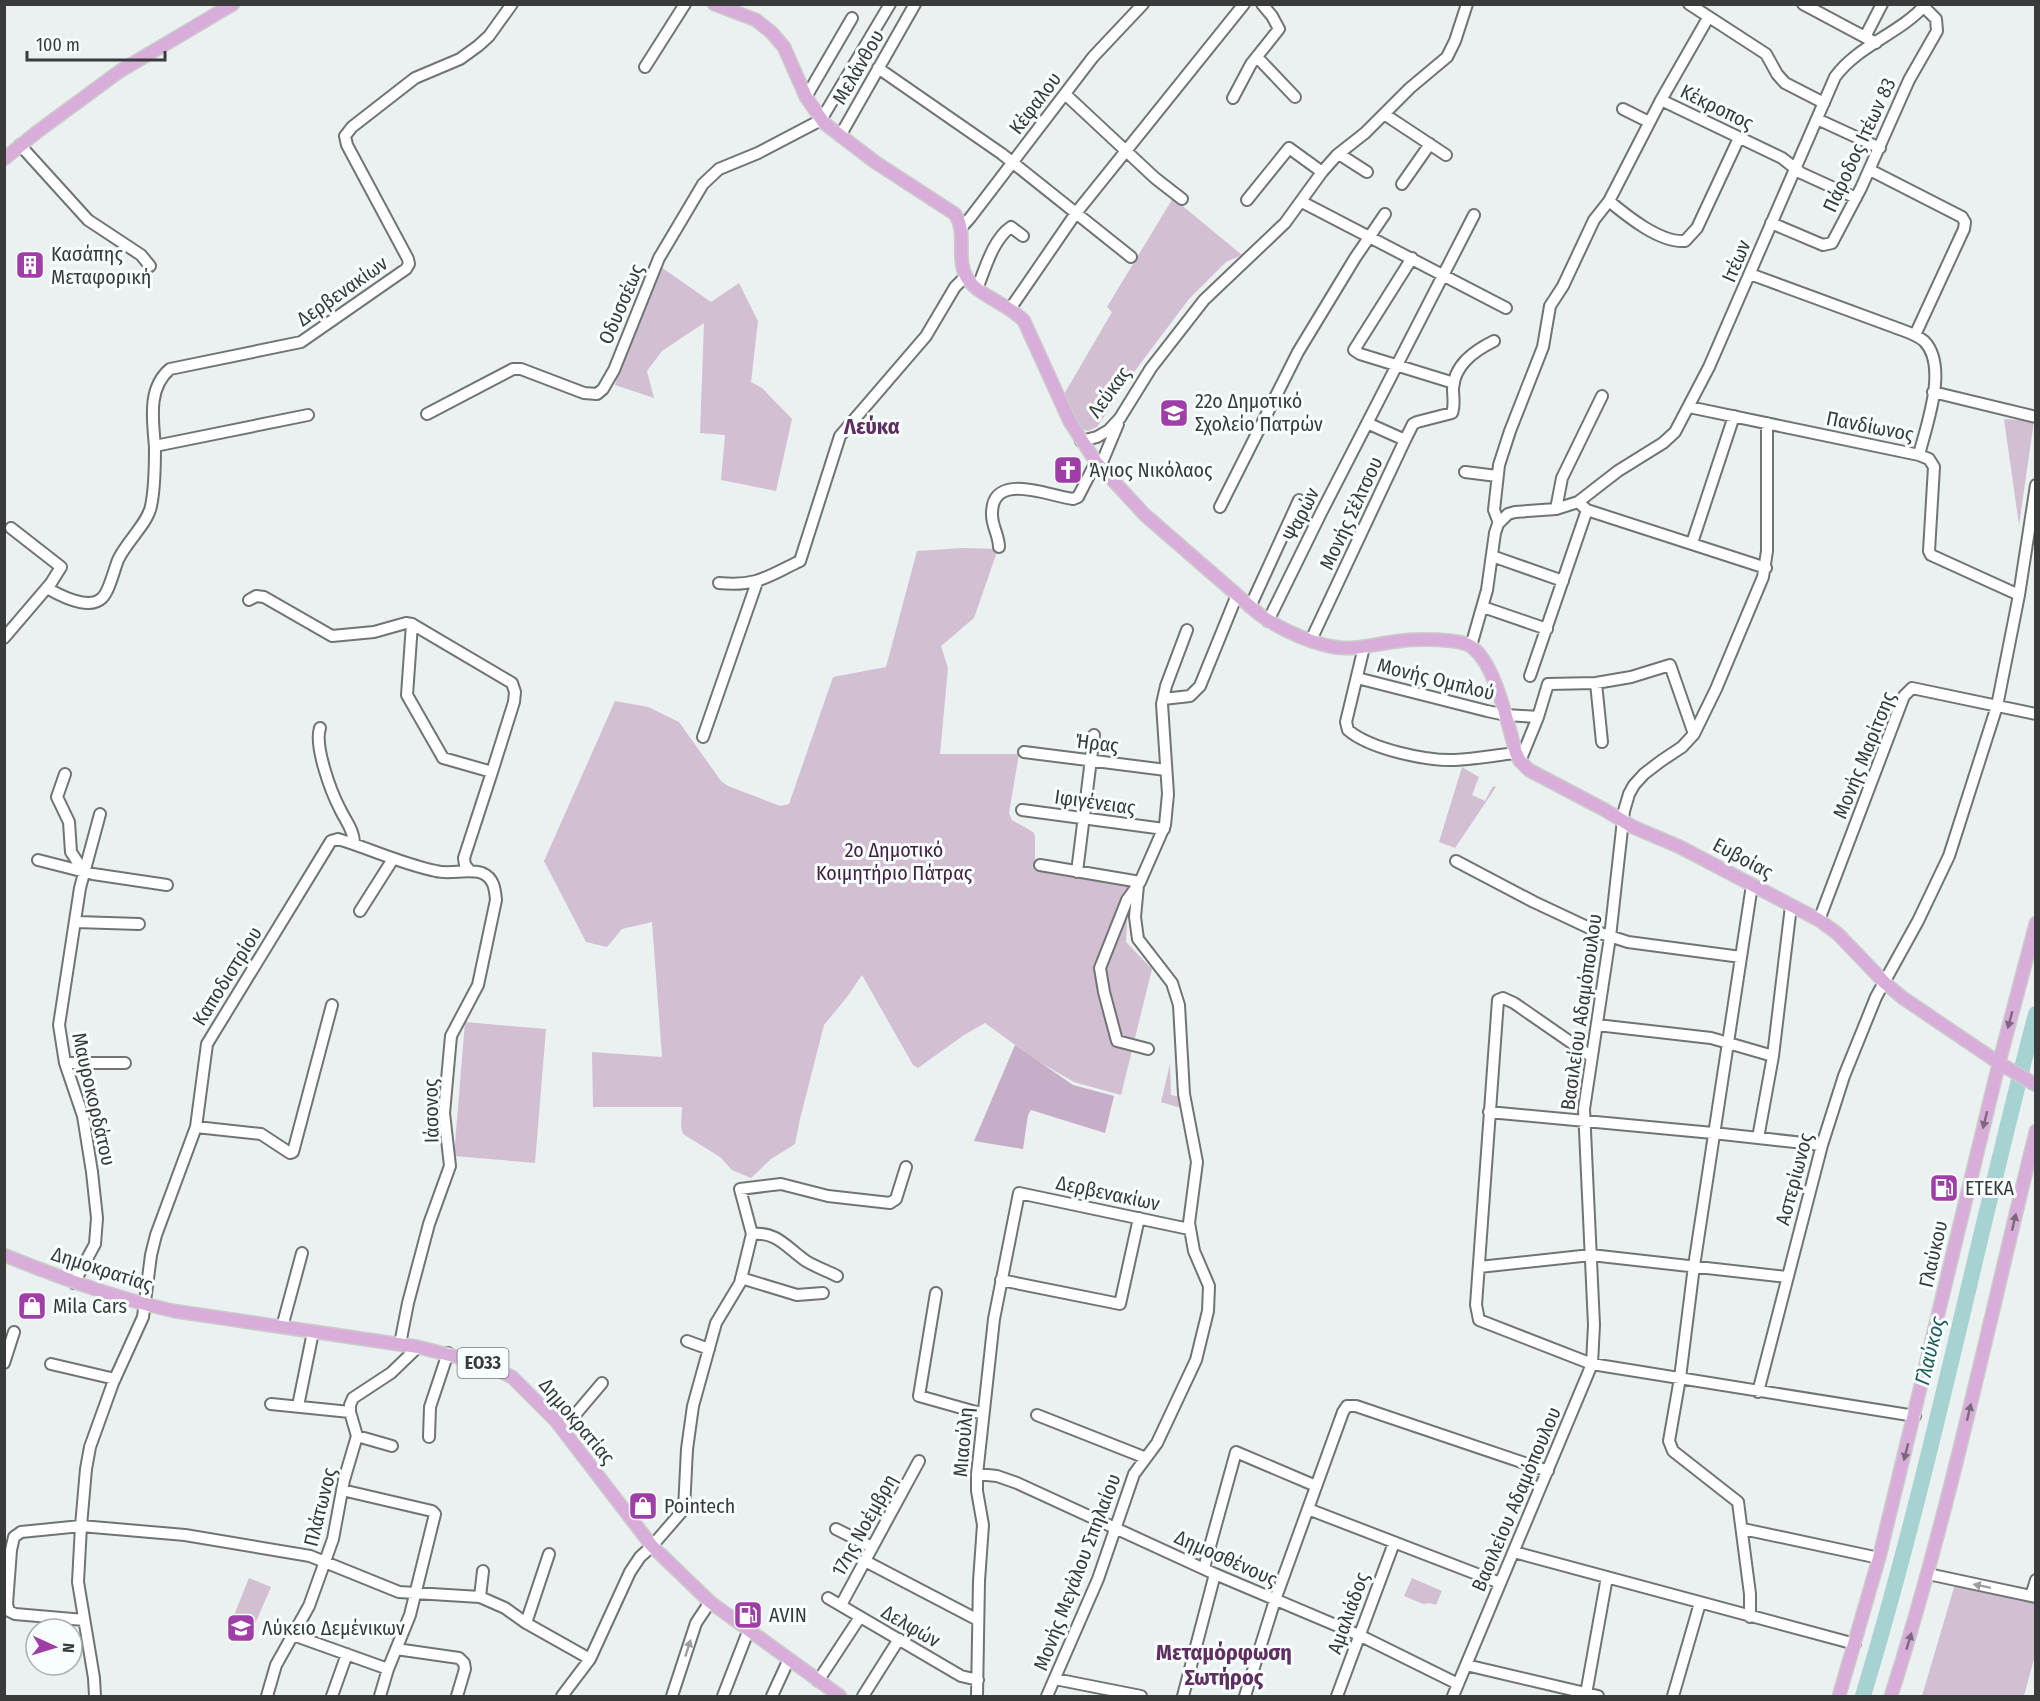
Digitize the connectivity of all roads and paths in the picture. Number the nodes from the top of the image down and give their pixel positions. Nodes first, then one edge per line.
1 (233, 4) edge
2 (512, 4) edge
3 (685, 4) edge
4 (714, 4) edge
5 (890, 4) edge
6 (915, 4) edge
7 (1143, 4) edge
8 (1244, 4) edge
9 (1262, 4) edge
10 (1467, 4) edge
11 (1689, 4) edge
12 (1803, 4) edge
13 (1882, 4) edge
14 (1925, 6) edge
15 (852, 18) dead end
16 (1708, 18) junction
17 (1865, 37) junction
18 (1876, 43) junction
19 (1257, 57) junction
20 (645, 67) dead end
21 (878, 68) junction
22 (1065, 94) junction
23 (806, 97) junction
24 (1295, 97) dead end
25 (1233, 98) dead end
26 (1661, 100) junction
27 (1824, 104) junction
28 (1623, 109) dead end
29 (1384, 114) junction
30 (1817, 119) junction
31 (821, 120) junction
32 (1649, 122) junction
33 (840, 136) junction
34 (1739, 138) junction
35 (1430, 144) junction
36 (20, 145) junction
37 (1880, 148) junction
38 (1126, 151) junction
39 (1339, 154) junction
40 (1446, 155) dead end
41 (4, 159) edge
42 (1013, 162) junction
43 (1796, 169) junction
44 (1870, 170) junction
45 (1322, 172) junction
46 (1367, 172) dead end
47 (1402, 184) dead end
48 (1857, 198) junction
49 (1182, 199) dead end
50 (1247, 200) dead end
51 (1609, 201) junction
52 (1302, 202) junction
53 (1076, 213) junction
54 (1385, 214) dead end
55 (1474, 215) dead end
56 (1771, 223) junction
57 (961, 228) junction
58 (1023, 236) dead end
59 (1369, 236) junction
60 (1131, 257) dead end
61 (1412, 258) junction
62 (150, 266) dead end
63 (1750, 274) junction
64 (1443, 275) junction
65 (966, 276) junction
66 (977, 289) junction
67 (1506, 308) dead end
68 (1011, 309) junction
69 (1915, 335) junction
70 (1494, 341) dead end
71 (1397, 366) junction
72 (1454, 383) junction
73 (1933, 392) junction
74 (1602, 396) dead end
75 (1689, 407) junction
76 (427, 414) dead end
77 (308, 415) dead end
78 (1734, 416) junction
79 (2036, 417) edge
80 (1120, 418) junction
81 (1367, 423) junction
82 (1767, 423) junction
83 (1406, 440) junction
84 (1081, 441) junction
85 (155, 446) junction
86 (1919, 455) junction
87 (1098, 464) junction
88 (1465, 472) dead end
89 (1497, 476) junction
90 (2036, 485) edge
91 (1299, 500) dead end
92 (1578, 502) junction
93 (1220, 507) dead end
94 (1556, 509) junction
95 (1587, 510) junction
96 (1499, 523) junction
97 (11, 528) dead end
98 (1692, 543) junction
99 (999, 547) dead end
100 (1492, 556) junction
101 (1766, 567) junction
102 (1563, 581) junction
103 (757, 582) junction
104 (719, 583) dead end
105 (47, 588) junction
106 (1237, 595) junction
107 (2019, 595) junction
108 (249, 600) dead end
109 (1251, 607) junction
110 (1483, 607) junction
111 (1268, 621) junction
112 (412, 624) junction
113 (1547, 629) junction
114 (1187, 630) dead end
115 (4, 638) edge
116 (1311, 640) junction
117 (1471, 646) junction
118 (1364, 647) junction
119 (1530, 676) dead end
120 (1357, 678) junction
121 (1596, 683) junction
122 (1163, 699) junction
123 (1997, 706) junction
124 (2036, 714) edge
125 (1506, 715) junction
126 (1538, 717) junction
127 (320, 728) dead end
128 (1694, 734) junction
129 (1094, 735) dead end
130 (703, 737) dead end
131 (1602, 742) dead end
132 (1024, 752) dead end
133 (1518, 757) junction
134 (1091, 761) junction
135 (1166, 770) junction
136 (492, 772) junction
137 (65, 774) dead end
138 (1022, 810) dead end
139 (100, 814) dead end
140 (1084, 819) junction
141 (1623, 821) junction
142 (1164, 829) junction
143 (354, 843) junction
144 (393, 859) junction
145 (38, 860) dead end
146 (1456, 861) dead end
147 (1040, 865) dead end
148 (84, 872) junction
149 (470, 872) junction
150 (1077, 872) junction
151 (491, 879) joint
152 (1139, 883) junction
153 (167, 885) dead end
154 (1752, 885) junction
155 (1791, 906) junction
156 (360, 911) dead end
157 (1819, 920) junction
158 (76, 922) junction
159 (2036, 923) edge
160 (139, 924) dead end
161 (1610, 937) junction
162 (1741, 957) junction
163 (1885, 983) junction
164 (332, 1005) dead end
165 (1597, 1026) junction
166 (1727, 1042) junction
167 (1148, 1049) dead end
168 (1773, 1056) junction
169 (1592, 1057) junction
170 (65, 1063) junction
171 (125, 1063) dead end
172 (2002, 1065) junction
173 (2036, 1085) edge
174 (1489, 1112) junction
175 (1583, 1120) junction
176 (196, 1127) junction
177 (2036, 1131) edge
178 (1713, 1132) junction
179 (1758, 1138) junction
180 (1822, 1145) junction
181 (906, 1167) dead end
182 (1019, 1193) joint
183 (1139, 1218) junction
184 (1189, 1229) junction
185 (752, 1234) junction
186 (302, 1253) dead end
187 (1591, 1255) junction
188 (5, 1256) edge
189 (1694, 1266) junction
190 (1479, 1267) junction
191 (837, 1276) dead end
192 (1787, 1276) junction
193 (741, 1278) junction
194 (1001, 1280) junction
195 (74, 1283) junction
196 (823, 1293) dead end
197 (936, 1293) dead end
198 (144, 1304) junction
199 (282, 1327) junction
200 (14, 1332) dead end
201 (313, 1332) junction
202 (687, 1341) dead end
203 (400, 1344) junction
204 (418, 1347) junction
205 (709, 1349) junction
206 (448, 1353) junction
207 (4, 1363) edge
208 (51, 1364) dead end
209 (1592, 1364) junction
210 (1680, 1378) junction
211 (115, 1379) junction
212 (602, 1383) dead end
213 (1758, 1392) junction
214 (271, 1404) dead end
215 (298, 1406) junction
216 (350, 1412) junction
217 (983, 1414) junction
218 (1037, 1415) dead end
219 (1915, 1416) junction
220 (563, 1429) junction
221 (357, 1436) junction
222 (429, 1437) dead end
223 (392, 1446) dead end
224 (1146, 1458) junction
225 (919, 1461) dead end
226 (1548, 1471) junction
227 (977, 1474) junction
228 (1316, 1486) junction
229 (342, 1490) junction
230 (1308, 1509) junction
231 (81, 1526) junction
232 (1117, 1528) junction
233 (836, 1529) dead end
234 (1743, 1529) junction
235 (1394, 1543) junction
236 (652, 1546) junction
237 (872, 1548) junction
238 (1514, 1552) junction
239 (549, 1554) dead end
240 (1879, 1558) junction
241 (326, 1561) junction
242 (865, 1561) junction
243 (1204, 1568) junction
244 (483, 1571) dead end
245 (1215, 1574) junction
246 (1928, 1574) junction
247 (1607, 1577) junction
248 (2036, 1580) edge
249 (1500, 1583) junction
250 (415, 1593) junction
251 (480, 1597) junction
252 (2033, 1597) edge
253 (828, 1598) dead end
254 (1275, 1600) junction
255 (710, 1602) junction
256 (1700, 1603) junction
257 (840, 1605) junction
258 (53, 1617) edge
259 (84, 1617) edge
260 (860, 1617) junction
261 (1750, 1617) junction
262 (84, 1620) edge
263 (978, 1620) junction
264 (526, 1623) junction
265 (749, 1629) junction
266 (293, 1635) junction
267 (1359, 1635) junction
268 (899, 1639) junction
269 (1855, 1644) junction
270 (396, 1649) junction
271 (347, 1654) junction
272 (590, 1659) junction
273 (789, 1659) junction
274 (1466, 1665) junction
275 (388, 1669) junction
276 (1055, 1679) junction
277 (978, 1680) junction
278 (818, 1681) junction
279 (1458, 1684) junction
280 (1586, 1694) junction
281 (96, 1696) edge
282 (267, 1696) edge
283 (332, 1696) edge
284 (380, 1696) edge
285 (457, 1696) edge
286 (562, 1696) edge
287 (672, 1696) edge
288 (723, 1696) edge
289 (772, 1696) edge
290 (840, 1696) edge
291 (863, 1696) edge
292 (977, 1696) edge
293 (1047, 1696) edge
294 (1141, 1696) edge
295 (1183, 1696) edge
296 (1245, 1696) edge
297 (1337, 1696) edge
298 (1454, 1696) edge
299 (1598, 1696) edge
300 (1673, 1696) edge
301 (1839, 1696) edge
302 (1891, 1696) edge

1 - 36 main road
2 - 85 street, Δερβενακίων
3 - 20 street
4 - 23 main road
5 - 31 street
6 - 21 street, Μελάνθου
7 - 22 street, Κέφαλου
8 - 38 street
9 - 19 street
10 - 29 street, Λεύκας
11 - 16 street
12 - 17 street
13 - 17 street
14 - 18 street, Ιτέων
14 - 37 street, Πάροδος Ιτέων 83
15 - 23 street
16 - 26 street
16 - 27 street
17 - 18 street
18 - 27 street, Ιτέων
19 - 24 street
19 - 25 street
21 - 33 street, Μελάνθου
21 - 42 street
22 - 38 street
22 - 42 street, Κέφαλου
23 - 31 main road
26 - 32 street, Κέκροπος
26 - 34 street, Κέκροπος
27 - 30 street, Ιτέων
28 - 32 street
29 - 35 street
29 - 39 street, Λεύκας
30 - 37 street
30 - 43 street, Ιτέων
31 - 33 main road
31 - 76 street, Οδυσσέως
32 - 51 street, Κέκροπος
33 - 57 main road
34 - 43 street, Κέκροπος
34 - 51 street
35 - 40 street
35 - 47 street
36 - 41 main road
36 - 62 street
37 - 44 street, Πάροδος Ιτέων 83
38 - 49 street
38 - 53 street
39 - 45 street, Λεύκας
39 - 46 street
42 - 53 street
42 - 57 street, Κέφαλου
43 - 48 street, Κέκροπος
43 - 56 street, Ιτέων
44 - 48 street, Πάροδος Ιτέων 83
44 - 69 street
45 - 50 street
45 - 52 street, Λεύκας
48 - 56 street, Πάροδος Ιτέων 83
51 - 89 street
52 - 59 street
52 - 80 street, Λεύκας
53 - 60 street
53 - 68 street
54 - 59 street
55 - 64 street, Ψαρών
56 - 63 street, Ιτέων
57 - 65 main road
58 - 66 street
59 - 61 street
59 - 93 street
61 - 64 street
61 - 71 street
63 - 69 street
63 - 75 street, Ιτέων
64 - 67 street
64 - 71 street, Ψαρών
65 - 66 main road
65 - 103 street
66 - 68 main road
68 - 84 main road
69 - 73 street, Πανδίωνος
70 - 72 street
71 - 72 street
71 - 81 street, Ψαρών
72 - 83 street
73 - 79 street
73 - 86 street, Πανδίωνος
74 - 94 street
75 - 78 street, Πανδίωνος
75 - 92 street, Ιτέων
77 - 85 street
78 - 82 street, Πανδίωνος
78 - 98 street
80 - 84 street, Λεύκας
80 - 87 street
81 - 83 street, Μονής Σέλτσου
81 - 111 street, Ψαρών
82 - 86 street, Πανδίωνος
82 - 101 street, Βασιλείου Αδαμόπουλου
83 - 116 street, Μονής Σέλτσου
84 - 87 main road, Λεύκας
85 - 105 street, Δερβενακίων
86 - 107 street
87 - 99 street
87 - 106 main road, Λεύκας
88 - 89 street
89 - 96 street
90 - 107 street, Αστερίωνος
91 - 109 street
92 - 94 street, Ιτέων
92 - 95 street
94 - 96 street, Ιτέων
95 - 98 street
95 - 102 street
96 - 100 street
97 - 105 street
98 - 101 street
100 - 102 street
100 - 110 street
101 - 128 street, Βασιλείου Αδαμόπουλου
102 - 113 street
103 - 104 street
103 - 130 street
105 - 115 street
106 - 109 main road, Λεύκας
106 - 122 street
107 - 123 street, Αστερίωνος
108 - 112 street
109 - 111 main road, Λεύκας
110 - 113 street
110 - 117 street
111 - 116 main road, Λεύκας
112 - 136 street
112 - 136 street
113 - 119 street
114 - 122 street, Μονής Μεγάλου Σπηλαίου
116 - 118 main road, Λεύκας
117 - 118 main road, Λεύκας
117 - 125 main road
118 - 120 street
120 - 125 street, Μονής Ομπλού
120 - 133 street
121 - 126 street
121 - 128 street
121 - 131 street
122 - 135 street, Μονής Μεγάλου Σπηλαίου
123 - 124 street, Μονής Μαρίτσης
123 - 157 street, Μονής Μαρίτσης
123 - 163 street, Αστερίωνος
125 - 126 street, Μονής Ομπλού
125 - 133 main road
126 - 133 street
127 - 143 street
128 - 141 street, Βασιλείου Αδαμόπουλου
129 - 134 street
132 - 134 street, Ήρας
133 - 141 main road, Ευβοίας
134 - 135 street, Ήρας
134 - 140 street
135 - 142 street, Μονής Μεγάλου Σπηλαίου
136 - 149 street
137 - 148 street
138 - 140 street, Ιφιγένειας
139 - 148 street, Μαυροκορδάτου
140 - 142 street, Ιφιγένειας
140 - 150 street
141 - 154 main road, Ευβοίας
141 - 161 street, Βασιλείου Αδαμόπουλου
142 - 152 street, Μονής Μεγάλου Σπηλαίου
143 - 144 street, Καποδιστρίου
143 - 176 street, Καποδιστρίου
144 - 149 street, Καποδιστρίου
144 - 156 street
145 - 148 street
146 - 161 street
147 - 150 street
148 - 153 street
148 - 158 street, Μαυροκορδάτου
149 - 151 street, Καποδιστρίου
150 - 152 street
151 - 203 street, Ιάσονος
152 - 167 street, Μονής Μεγάλου Σπηλαίου
152 - 184 street, Μονής Μεγάλου Σπηλαίου
154 - 155 main road, Ευβοίας
154 - 162 street
155 - 157 main road, Ευβοίας
155 - 168 street
157 - 163 main road, Ευβοίας
158 - 160 street
158 - 170 street, Μαυροκορδάτου
159 -> 172 main road, Γλαύκου
161 - 162 street
161 - 165 street, Βασιλείου Αδαμόπουλου
162 - 166 street
163 - 172 main road, Ευβοίας
163 - 180 street, Αστερίωνος
164 - 176 street
165 - 166 street
165 - 169 street, Βασιλείου Αδαμόπουλου
166 - 168 street
166 - 178 street
168 - 179 street
169 - 174 street
169 - 175 street, Βασιλείου Αδαμόπουλου
170 - 171 street
170 - 195 street, Μαυροκορδάτου
172 - 173 main road, Ευβοίας
172 -> 219 main road, Γλαύκου
174 - 175 street
174 - 190 street
175 - 178 street
175 - 187 street, Βασιλείου Αδαμόπουλου
176 - 198 street, Καποδιστρίου
246 -> 177 main road
178 - 179 street
178 - 189 street
179 - 180 street
180 - 192 street, Αστερίωνος
181 - 185 street
182 - 183 street, Δερβενακίων
182 - 194 street, Μιαούλη
183 - 184 street, Δερβενακίων
183 - 194 street
184 - 224 street, Μονής Μεγάλου Σπηλαίου
185 - 191 street
185 - 193 street
186 - 199 street
187 - 189 street
187 - 190 street
187 - 209 street, Βασιλείου Αδαμόπουλου
188 - 195 main road, Δημοκρατίας / ΕΟ33
189 - 192 street
189 - 210 street
190 - 209 street
192 - 213 street, Αστερίωνος
193 - 196 street
193 - 205 street
194 - 217 street, Μιαούλη
195 - 198 main road, Δημοκρατίας / ΕΟ33
197 - 217 street
198 - 199 main road, Δημοκρατίας / ΕΟ33
198 - 211 street, Καποδιστρίου
199 - 201 main road, Δημοκρατίας / ΕΟ33
200 - 207 street
201 - 203 main road, Δημοκρατίας / ΕΟ33
201 - 215 street
202 - 205 street
203 - 204 main road, Δημοκρατίας / ΕΟ33
204 - 206 main road, Δημοκρατίας / ΕΟ33
204 - 216 street
205 - 236 street
206 - 220 main road, Δημοκρατίας / ΕΟ33
206 - 222 street
208 - 211 street
209 - 210 street
209 - 226 street, Βασιλείου Αδαμόπουλου
210 - 213 street
210 - 234 street
211 - 231 street, Καποδιστρίου
212 - 220 street
213 - 219 street
214 - 215 street
215 - 216 street
216 - 221 street
217 - 227 street, Μιαούλη
218 - 224 street
219 -> 240 main road, Γλαύκου
220 - 236 main road, Δημοκρατίας / ΕΟ33
221 - 223 street
221 - 229 street, Πλάτωνος
224 - 232 street, Μονής Μεγάλου Σπηλαίου
225 - 237 street, 17ης Νοέμβρη
226 - 228 street
226 - 238 street, Βασιλείου Αδαμόπουλου
227 - 232 street, Δημοσθένους
227 - 263 street, Μιαούλη
228 - 230 street
228 - 243 street
229 - 241 street, Πλάτωνος
229 - 250 street
230 - 235 street
230 - 254 street
231 - 241 street
231 - 258 street
231 - 259 street, Καποδιστρίου
232 - 243 street, Δημοσθένους
232 - 276 street, Μονής Μεγάλου Σπηλαίου
233 - 237 street
234 - 240 street
234 - 261 street
235 - 249 street
235 - 267 street, Αμαλιάδος
236 - 255 main road, Δημοκρατίας / ΕΟ33
236 - 272 street
237 - 242 street, 17ης Νοέμβρη
238 - 247 street
238 - 249 street, Βασιλείου Αδαμόπουλου
239 - 264 street
240 - 269 main road, Γλαύκου
241 - 250 street
241 - 266 street, Πλάτωνος
242 - 257 street, 17ης Νοέμβρη
242 - 263 street
243 - 245 street, Δημοσθένους
244 - 251 street
245 - 254 street, Δημοσθένους
245 - 295 street
252 -> 246 street
302 -> 246 main road
247 - 256 street
247 - 280 street
248 - 252 street
249 - 274 street, Βασιλείου Αδαμόπουλου
250 - 251 street
250 - 270 street
251 - 264 street
253 - 257 street, Δελφών
254 - 267 street, Δημοσθένους
254 - 296 street
255 - 265 main road, Δημοκρατίας / ΕΟ33
287 -> 255 street
256 - 261 street
256 - 300 street
257 - 260 street, Δελφών
260 - 268 street, Δελφών
260 - 278 street
261 - 269 street
262 - 281 street, Καποδιστρίου
263 - 277 street, Μιαούλη
264 - 272 street
265 - 273 main road, Δημοκρατίας / ΕΟ33
265 - 288 street
266 - 271 street
266 - 282 street, Πλάτωνος
267 - 279 street, Δημοσθένους
267 - 297 street, Αμαλιάδος
268 - 277 street, Δελφών
268 - 291 street
269 - 301 main road, Γλαύκου
270 - 275 street
270 - 285 street
271 - 275 street
271 - 283 street
272 - 286 street
273 - 278 main road, Δημοκρατίας / ΕΟ33
273 - 289 street
274 - 279 street, Βασιλείου Αδαμόπουλου
274 - 280 street
275 - 284 street
276 - 293 street, Μονής Μεγάλου Σπηλαίου
276 - 294 street
277 - 292 street, Μιαούλη
278 - 290 main road, Δημοκρατίας / ΕΟ33
279 - 298 street, Βασιλείου Αδαμόπουλου
280 - 299 street

